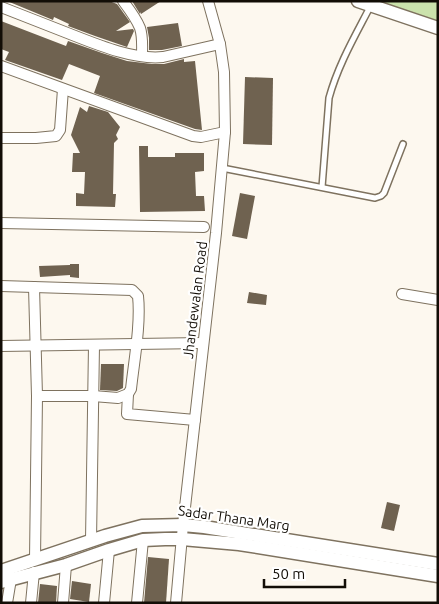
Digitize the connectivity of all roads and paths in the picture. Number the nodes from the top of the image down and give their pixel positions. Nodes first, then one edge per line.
1 (122, 1) edge
2 (208, 1) edge
3 (358, 1) edge
4 (371, 6) junction
5 (1, 7) edge
6 (438, 28) edge
7 (220, 44) junction
8 (142, 56) junction
9 (1, 66) edge
10 (63, 89) junction
11 (225, 132) junction
12 (1, 138) edge
13 (403, 144) dead end
14 (222, 168) junction
15 (322, 187) junction
16 (1, 223) edge
17 (204, 227) dead end
18 (1, 286) edge
19 (34, 287) junction
20 (402, 294) dead end
21 (438, 300) edge
22 (204, 343) junction
23 (136, 344) junction
24 (94, 345) junction
25 (1, 346) edge
26 (36, 346) junction
27 (128, 394) junction
28 (37, 396) junction
29 (93, 396) junction
30 (195, 420) junction
31 (183, 525) junction
32 (182, 539) junction
33 (143, 540) junction
34 (92, 541) junction
35 (109, 550) junction
36 (438, 564) edge
37 (66, 565) junction
38 (35, 566) junction
39 (438, 576) edge
40 (4, 577) edge
41 (8, 603) edge
42 (31, 603) edge
43 (63, 603) edge
44 (104, 603) edge
45 (137, 603) edge
46 (176, 603) edge

1 - 8 street
2 - 7 street, Jhandewalan Road
3 - 4 street
4 - 6 street
4 - 15 lane
5 - 8 street
7 - 8 street
7 - 11 street, Jhandewalan Road
9 - 10 street
10 - 11 street
10 - 12 street
11 - 14 street, Jhandewalan Road
13 - 15 lane
14 - 15 lane
14 - 22 street, Jhandewalan Road
16 - 17 street
18 - 19 street
19 - 23 street
19 - 26 street
20 - 21 street
22 - 23 street
22 - 30 street, Jhandewalan Road
23 - 24 street
23 - 27 street
24 - 26 street
24 - 29 street
25 - 26 street
26 - 28 street
27 - 29 street
27 - 30 street
28 - 29 street
28 - 38 street
29 - 34 street
30 - 31 street, Jhandewalan Road
31 - 32 street, Jhandewalan Road
31 - 34 street, Sadar Thana Marg
31 - 36 street, Sadar Thana Marg
32 - 33 street, Sadar Thana Marg
32 - 39 street, Sadar Thana Marg
32 - 46 street, Jhandewalan Road
33 - 35 street, Sadar Thana Marg
33 - 45 street
34 - 38 street, Sadar Thana Marg
35 - 37 street, Sadar Thana Marg
35 - 44 street
37 - 38 street, Sadar Thana Marg
37 - 43 street
38 - 40 street, Sadar Thana Marg
38 - 42 street
40 - 41 street

